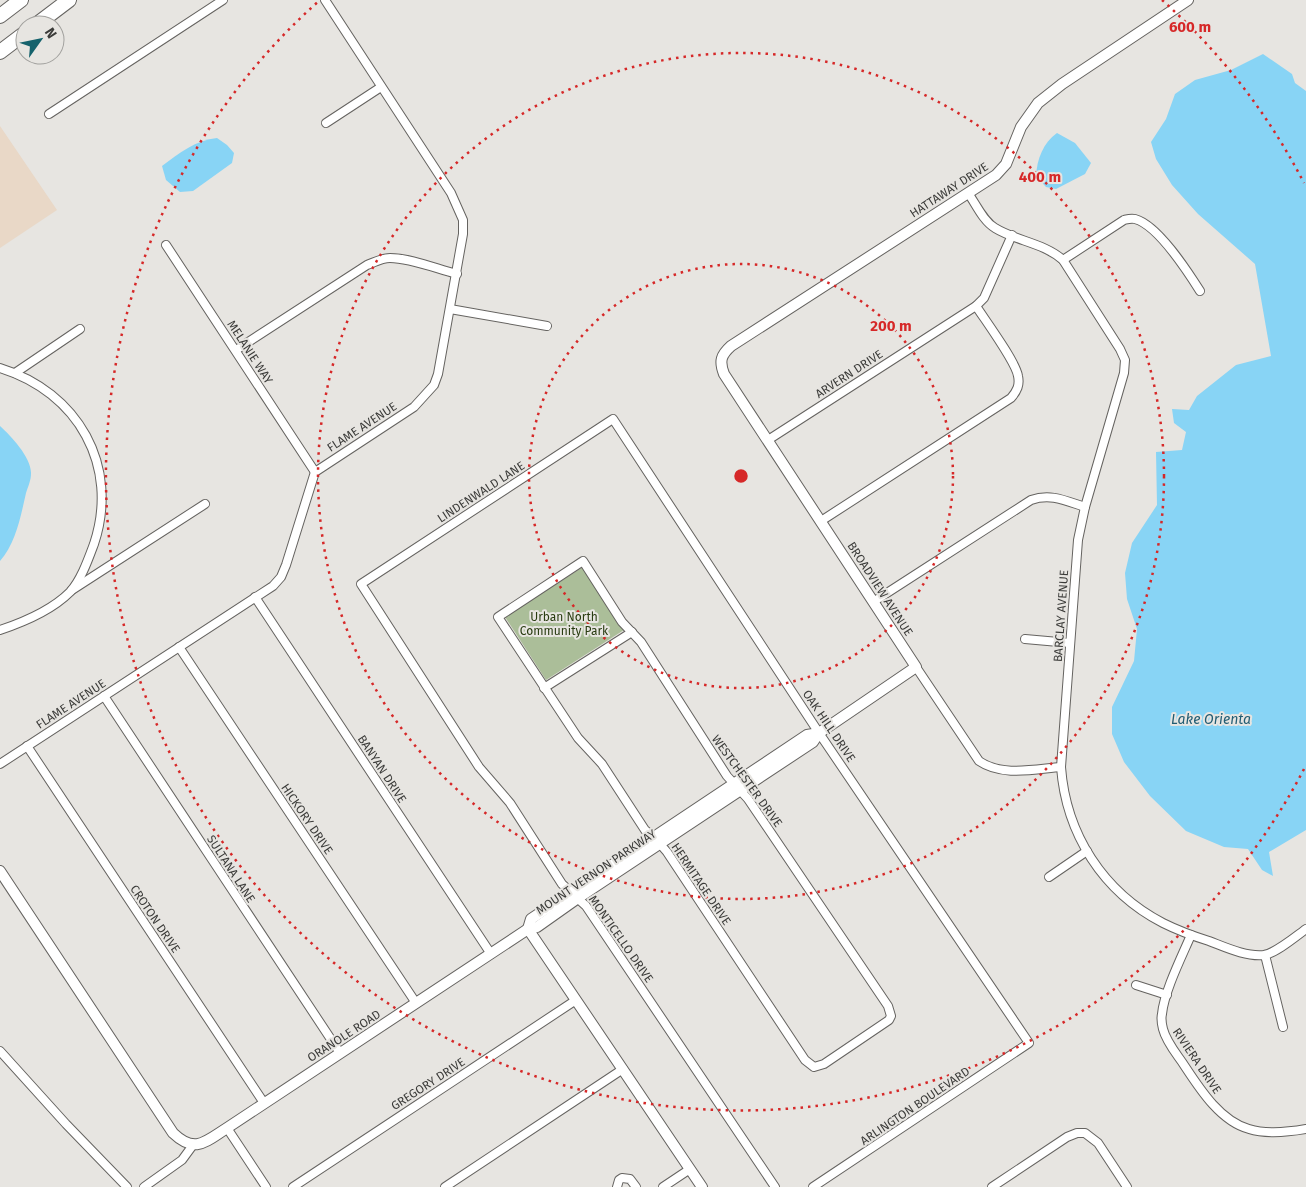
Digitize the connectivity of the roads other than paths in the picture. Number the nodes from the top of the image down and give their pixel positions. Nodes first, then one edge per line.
1 (21, 0) edge
2 (69, 0) edge
3 (223, 0) edge
4 (325, 0) edge
5 (1188, 0) edge
6 (49, 15) edge
7 (0, 16) edge
8 (15, 41) edge
9 (0, 52) edge
10 (381, 87) junction
11 (49, 114) dead end
12 (326, 122) dead end
13 (968, 193) junction
14 (1012, 235) junction
15 (166, 245) dead end
16 (1063, 260) junction
17 (457, 274) junction
18 (1200, 291) dead end
19 (976, 306) junction
20 (450, 309) junction
21 (547, 326) dead end
22 (80, 329) dead end
23 (236, 350) junction
24 (721, 358) joint
25 (0, 368) edge
26 (15, 373) junction
27 (613, 419) joint
28 (768, 440) junction
29 (315, 472) junction
30 (205, 504) dead end
31 (1085, 507) junction
32 (821, 521) junction
33 (361, 584) joint
34 (70, 591) junction
35 (255, 597) junction
36 (873, 602) junction
37 (498, 617) joint
38 (0, 630) edge
39 (632, 632) junction
40 (1025, 639) dead end
41 (1070, 643) junction
42 (179, 647) junction
43 (916, 667) junction
44 (544, 688) junction
45 (104, 696) junction
46 (819, 733) junction
47 (27, 746) junction
48 (0, 764) edge
49 (1062, 768) junction
50 (738, 787) junction
51 (657, 840) junction
52 (1087, 851) junction
53 (0, 871) edge
54 (1048, 877) dead end
55 (575, 895) junction
56 (528, 929) junction
57 (1306, 930) edge
58 (1191, 935) junction
59 (491, 954) junction
60 (1265, 955) junction
61 (1136, 985) dead end
62 (1167, 996) junction
63 (576, 1000) junction
64 (416, 1003) junction
65 (1283, 1027) dead end
66 (1029, 1044) joint
67 (0, 1052) edge
68 (340, 1053) junction
69 (814, 1067) joint
70 (623, 1069) junction
71 (264, 1103) junction
72 (227, 1128) junction
73 (1306, 1129) edge
74 (193, 1145) junction
75 (690, 1169) junction
76 (1004, 1179) junction
77 (127, 1187) edge
78 (144, 1187) edge
79 (266, 1187) edge
80 (293, 1187) edge
81 (445, 1187) edge
82 (617, 1187) edge
83 (636, 1187) edge
84 (663, 1187) edge
85 (702, 1187) edge
86 (775, 1187) edge
87 (813, 1187) edge
88 (992, 1187) edge
89 (1009, 1187) edge
90 (1127, 1187) edge

1 - 7 highway
2 - 6 highway
3 - 11 street
4 - 10 street, FLAME AVENUE
5 - 13 street, HATTAWAY DRIVE
8 - 9 highway
10 - 12 street
10 - 17 street, FLAME AVENUE
13 - 14 street, BARCLAY AVENUE
13 - 24 street, HATTAWAY DRIVE
14 - 16 street, BARCLAY AVENUE
14 - 19 street, ARVERN DRIVE
15 - 23 street, MELANIE WAY
16 - 18 street
16 - 31 street, BARCLAY AVENUE
17 - 20 street, FLAME AVENUE
17 - 23 street
19 - 28 street, ARVERN DRIVE
19 - 32 street
20 - 21 street
20 - 29 street, FLAME AVENUE
22 - 26 street
23 - 29 street, MELANIE WAY
24 - 28 street, BROADVIEW AVENUE
25 - 26 street
26 - 34 street
27 - 33 street, LINDENWALD LANE
27 - 46 street, OAK HILL DRIVE
28 - 32 street, BROADVIEW AVENUE
29 - 35 street, FLAME AVENUE
30 - 34 street
31 - 36 street
31 - 41 street, BARCLAY AVENUE
32 - 36 street, BROADVIEW AVENUE
33 - 55 street, MONTICELLO DRIVE
34 - 38 street
35 - 42 street, FLAME AVENUE
35 - 59 street, BANYAN DRIVE
36 - 43 street, BROADVIEW AVENUE
37 - 39 street, WESTCHESTER DRIVE
37 - 44 street, HERMITAGE DRIVE
39 - 44 street
39 - 50 street, WESTCHESTER DRIVE
40 - 41 street
41 - 49 street, BARCLAY AVENUE
42 - 45 street, FLAME AVENUE
42 - 64 street, HICKORY DRIVE
43 - 46 street, MOUNT VERNON PARKWAY
43 - 49 street, BROADVIEW AVENUE
44 - 51 street, HERMITAGE DRIVE
45 - 47 street, FLAME AVENUE
45 - 68 street, SULTANA LANE
46 - 50 street, MOUNT VERNON PARKWAY
46 - 66 street, OAK HILL DRIVE
47 - 48 street, FLAME AVENUE
47 - 71 street, CROTON DRIVE
49 - 52 street, BARCLAY AVENUE
50 - 51 street, MOUNT VERNON PARKWAY
50 - 69 street, WESTCHESTER DRIVE
51 - 55 street, MOUNT VERNON PARKWAY
51 - 69 street, HERMITAGE DRIVE
52 - 54 street
52 - 58 street, BARCLAY AVENUE
53 - 74 street
55 - 56 street, MOUNT VERNON PARKWAY
55 - 86 street, MONTICELLO DRIVE
56 - 59 street, ORANOLE ROAD
56 - 63 street
57 - 60 street
58 - 60 street, BARCLAY AVENUE
58 - 62 street, RIVIERA DRIVE
59 - 64 street, ORANOLE ROAD
60 - 65 street
61 - 62 street
62 - 73 street, RIVIERA DRIVE
63 - 70 street
63 - 80 street, GREGORY DRIVE
64 - 68 street, ORANOLE ROAD
66 - 87 street, ARLINGTON BOULEVARD
67 - 77 street
68 - 71 street, ORANOLE ROAD
70 - 75 street
70 - 81 street
71 - 72 street, ORANOLE ROAD
72 - 74 street, ORANOLE ROAD
72 - 79 street
74 - 78 street
75 - 84 street
75 - 85 street
76 - 88 street
76 - 89 street
76 - 90 street
82 - 83 street

